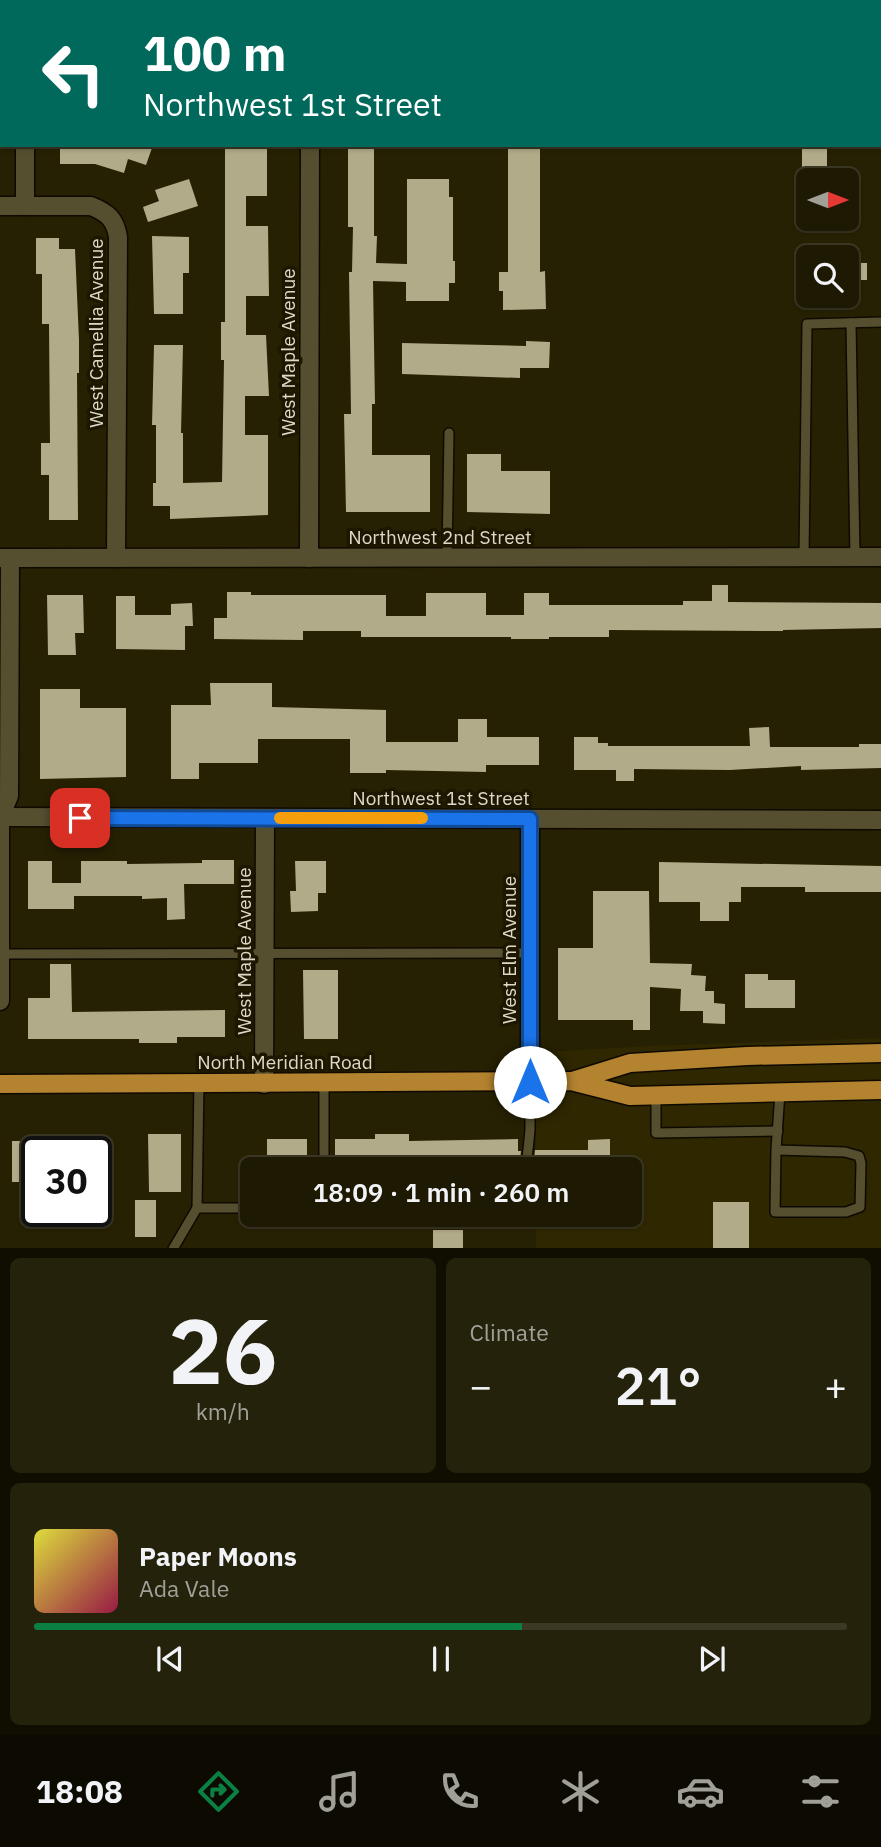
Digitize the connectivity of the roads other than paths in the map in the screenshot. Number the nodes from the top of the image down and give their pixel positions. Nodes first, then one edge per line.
1 (25, 147) edge
2 (310, 147) edge
3 (0, 206) edge
4 (25, 206) junction
5 (851, 323) junction
6 (881, 323) edge
7 (449, 433) dead end
8 (881, 557) edge
9 (5, 558) edge
10 (116, 558) junction
11 (309, 558) junction
12 (447, 558) junction
13 (804, 558) junction
14 (855, 558) junction
15 (0, 817) edge
16 (265, 818) junction
17 (530, 819) junction
18 (881, 820) edge
19 (265, 953) junction
20 (530, 953) junction
21 (0, 954) edge
22 (0, 1001) edge
23 (881, 1053) edge
24 (571, 1081) junction
25 (530, 1082) junction
26 (199, 1083) junction
27 (0, 1084) edge
28 (264, 1084) junction
29 (324, 1084) junction
30 (881, 1090) edge
31 (780, 1092) junction
32 (656, 1096) junction
33 (778, 1131) junction
34 (776, 1150) junction
35 (324, 1157) edge
36 (527, 1157) edge
37 (197, 1208) junction
38 (240, 1208) edge
39 (173, 1248) edge

1 - 4 street
2 - 11 street, West Maple Avenue
3 - 4 street
4 - 10 street, West Camellia Avenue
5 - 6 lane
5 - 13 lane
5 - 14 lane
7 - 12 lane
8 - 14 street, Northwest 2nd Street
9 - 10 street, Northwest 2nd Street
9 - 15 street
10 - 11 street, Northwest 2nd Street
11 - 12 street, Northwest 2nd Street
12 - 13 street, Northwest 2nd Street
13 - 14 street, Northwest 2nd Street
15 - 16 street, Northwest 1st Street
15 - 21 street
16 - 17 street, Northwest 1st Street
16 - 19 street, West Maple Avenue
17 - 18 street, Northwest 1st Street
17 - 20 street, West Elm Avenue
19 - 20 lane
19 - 21 lane
19 - 28 street, West Maple Avenue
20 - 25 street, West Elm Avenue
21 - 22 street
23 - 24 main road, North Meridian Road
24 - 25 main road, North Meridian Road
24 - 32 main road, North Meridian Road
25 - 29 main road, North Meridian Road
25 - 36 lane
26 - 27 main road, North Meridian Road
26 - 28 main road, North Meridian Road
26 - 37 lane
28 - 29 main road, North Meridian Road
29 - 35 lane
30 - 31 main road, North Meridian Road
31 - 32 main road, North Meridian Road
31 - 33 lane
32 - 33 lane
33 - 34 lane
34 - 34 lane
37 - 38 lane
37 - 39 lane

